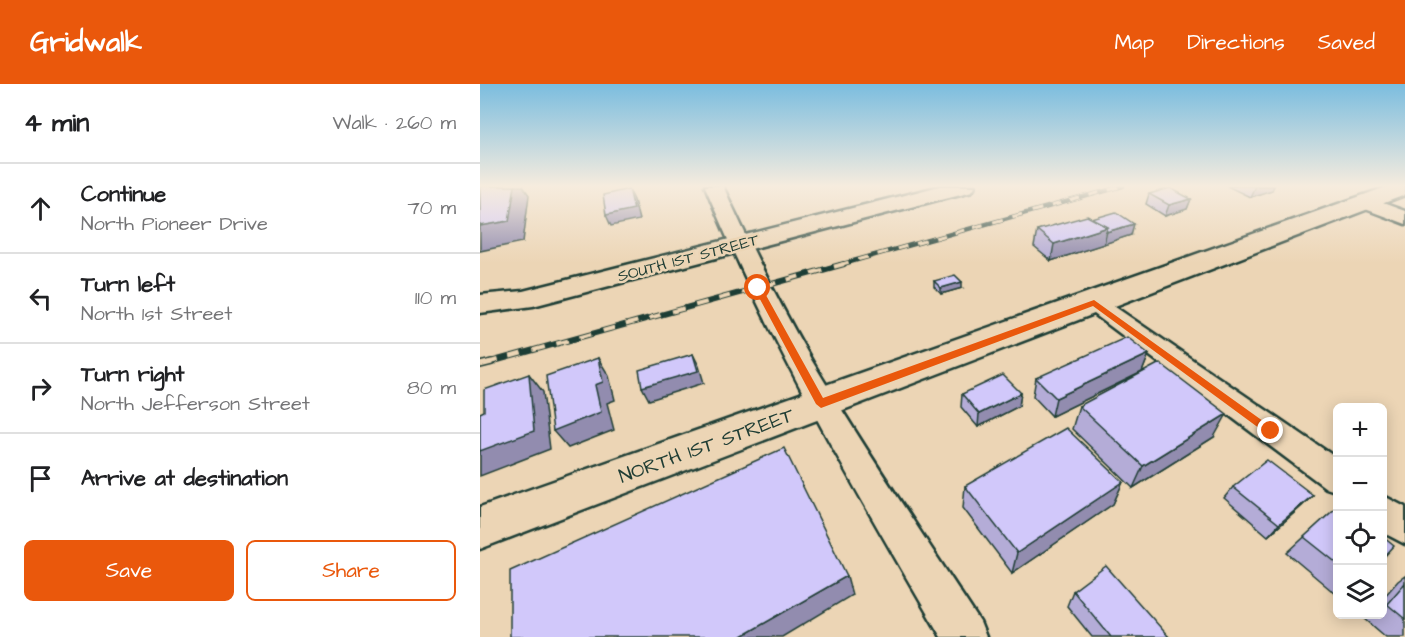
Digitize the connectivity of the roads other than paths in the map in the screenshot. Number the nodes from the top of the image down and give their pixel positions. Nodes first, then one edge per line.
1 (725, 212) edge
2 (815, 212) edge
3 (843, 212) edge
4 (1342, 212) edge
5 (1389, 212) edge
6 (1405, 218) edge
7 (735, 235) junction
8 (480, 294) edge
9 (1094, 303) junction
10 (480, 304) edge
11 (821, 404) junction
12 (1333, 474) edge
13 (1387, 514) edge
14 (1405, 527) edge
15 (480, 528) edge
16 (965, 637) edge

1 - 7 street
2 - 7 main road, SOUTH 1ST STREET
3 - 7 main road, SOUTH 1ST STREET
4 - 9 main road, NORTH 1ST STREET
5 - 6 street
7 - 8 main road, SOUTH 1ST STREET
7 - 10 main road, SOUTH 1ST STREET
7 - 11 street
9 - 11 main road, NORTH 1ST STREET
9 - 12 street
11 - 15 main road, NORTH 1ST STREET
11 - 16 street
13 - 14 street

